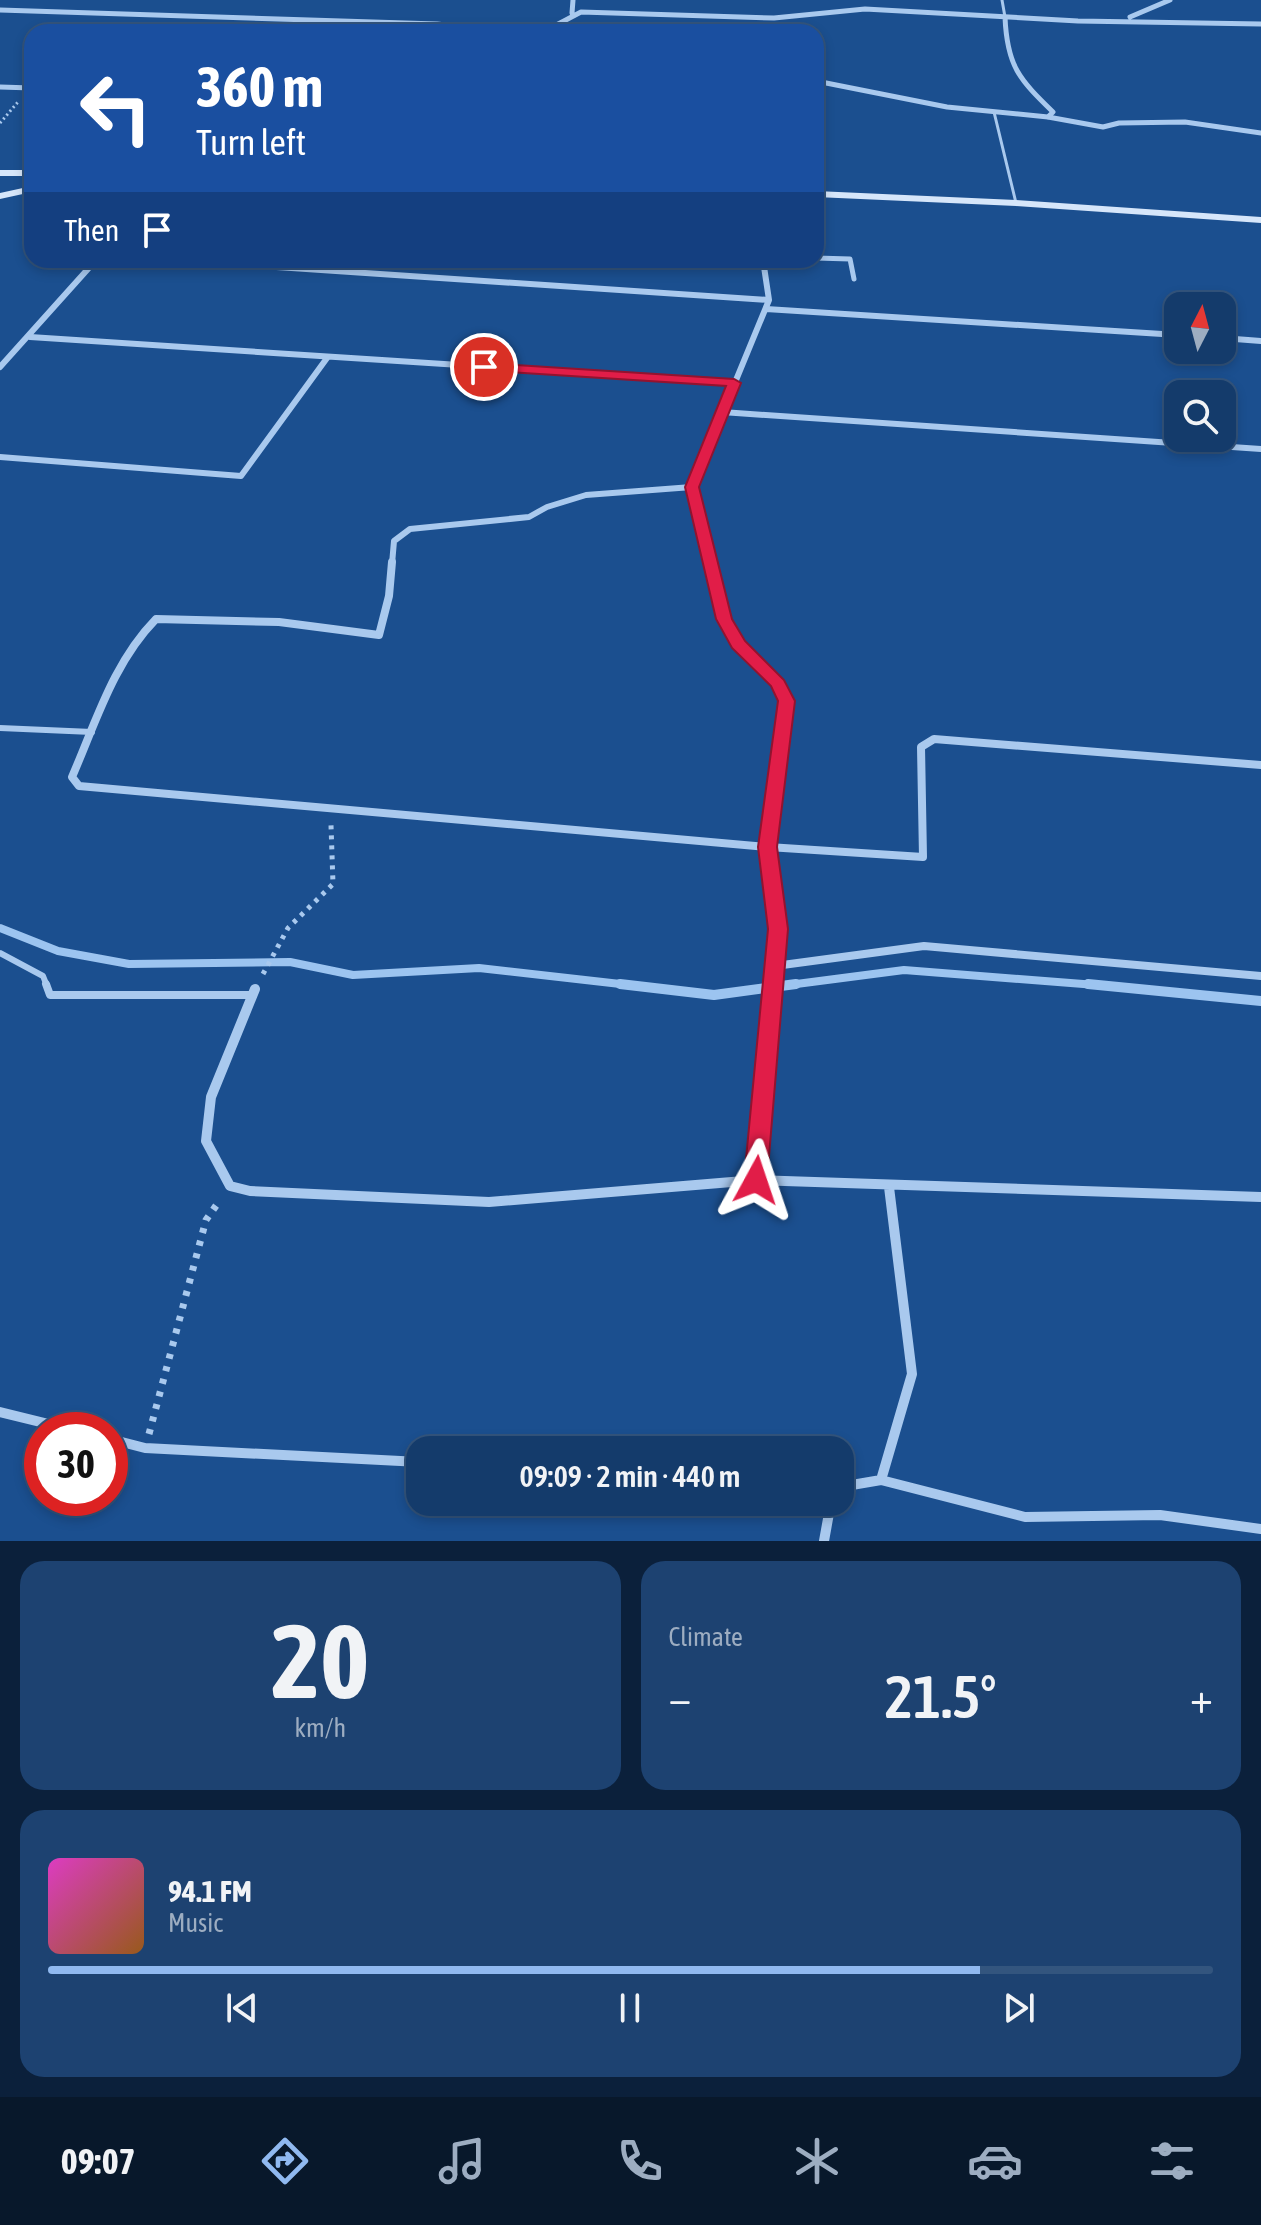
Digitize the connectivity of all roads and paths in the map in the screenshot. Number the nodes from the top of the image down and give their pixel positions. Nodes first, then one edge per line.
1 (573, 0) edge
2 (1002, 0) edge
3 (1170, 0) edge
4 (0, 10) edge
5 (572, 13) junction
6 (1005, 17) junction
7 (1122, 20) junction
8 (437, 24) edge
9 (559, 24) edge
10 (1261, 24) edge
11 (824, 83) edge
12 (0, 87) edge
13 (24, 88) edge
14 (994, 112) junction
15 (1048, 117) junction
16 (1261, 133) edge
17 (0, 173) edge
18 (24, 173) edge
19 (24, 191) edge
20 (824, 194) edge
21 (0, 196) edge
22 (1016, 203) junction
23 (1261, 220) edge
24 (824, 258) edge
25 (89, 268) edge
26 (291, 268) edge
27 (764, 268) edge
28 (854, 279) dead end
29 (769, 300) junction
30 (766, 309) junction
31 (1164, 334) edge
32 (30, 337) junction
33 (1236, 339) edge
34 (1261, 341) edge
35 (327, 358) junction
36 (0, 367) edge
37 (734, 383) junction
38 (722, 412) junction
39 (1261, 449) edge
40 (0, 457) edge
41 (692, 487) junction
42 (0, 728) edge
43 (93, 732) junction
44 (1261, 765) edge
45 (330, 810) junction
46 (768, 847) junction
47 (0, 953) edge
48 (775, 966) junction
49 (1261, 976) edge
50 (254, 992) junction
51 (756, 1180) junction
52 (230, 1186) junction
53 (889, 1187) junction
54 (1261, 1197) edge
55 (0, 1412) edge
56 (24, 1418) edge
57 (128, 1444) edge
58 (145, 1448) junction
59 (406, 1461) edge
60 (881, 1480) junction
61 (854, 1485) edge
62 (828, 1516) edge
63 (1261, 1529) edge
64 (824, 1541) edge

1 - 5 street
2 - 6 lane
3 - 7 street
4 - 8 street
5 - 6 street
5 - 9 street
6 - 7 street
6 - 15 street
7 - 10 street
11 - 14 street
12 - 13 street
14 - 15 street
14 - 22 lane
15 - 16 street
17 - 18 street
19 - 21 street
20 - 22 street
22 - 23 street
24 - 28 lane
25 - 32 street
26 - 29 street
27 - 29 street
29 - 30 street
30 - 31 street
30 - 37 street
32 - 35 street
32 - 36 street
33 - 34 street
35 - 37 street
35 - 40 street
37 - 38 street
38 - 39 street
38 - 41 street
41 - 43 street
41 - 46 street
42 - 43 lane
43 - 45 street
44 - 46 street
45 - 46 street
45 - 50 path
46 - 48 street
47 - 50 lane
48 - 49 street
48 - 51 street
50 - 52 street
51 - 52 street
51 - 53 street
52 - 58 path
53 - 54 street
53 - 60 street
55 - 56 street
57 - 58 street
58 - 59 street
60 - 61 street
60 - 63 street
62 - 64 street

